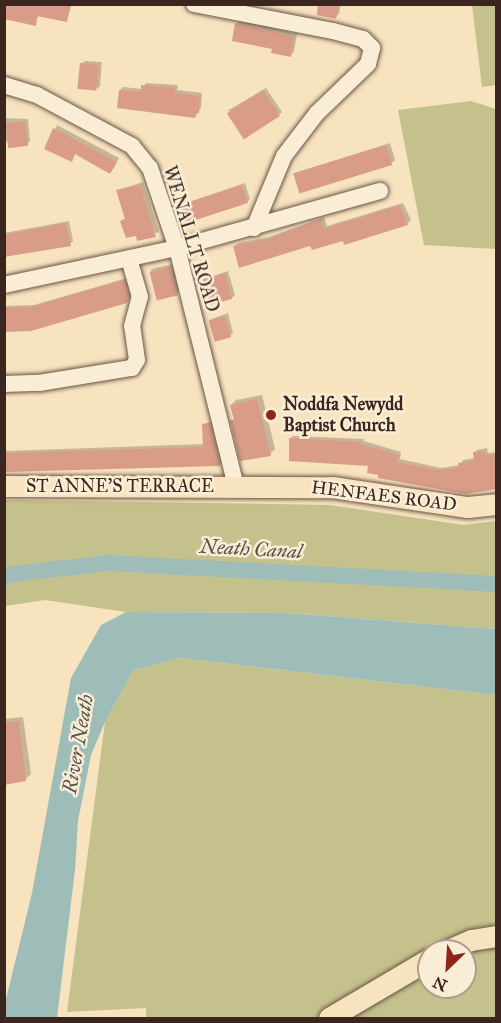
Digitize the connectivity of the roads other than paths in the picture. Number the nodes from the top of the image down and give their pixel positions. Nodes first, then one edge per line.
1 (195, 4) edge
2 (4, 85) edge
3 (380, 191) dead end
4 (254, 228) junction
5 (177, 248) junction
6 (129, 259) junction
7 (4, 285) edge
8 (4, 384) edge
9 (4, 486) edge
10 (236, 487) junction
11 (496, 504) edge
12 (496, 936) edge
13 (477, 939) edge
14 (417, 966) edge
15 (329, 1018) edge

1 - 4 street
2 - 5 street, WENALLT ROAD
3 - 4 street
4 - 5 street
5 - 6 street
5 - 10 street, WENALLT ROAD
6 - 7 street
6 - 8 street
9 - 10 main road, ST ANNE'S TERRACE
10 - 11 main road, HENFAES ROAD
12 - 13 main road
14 - 15 main road

